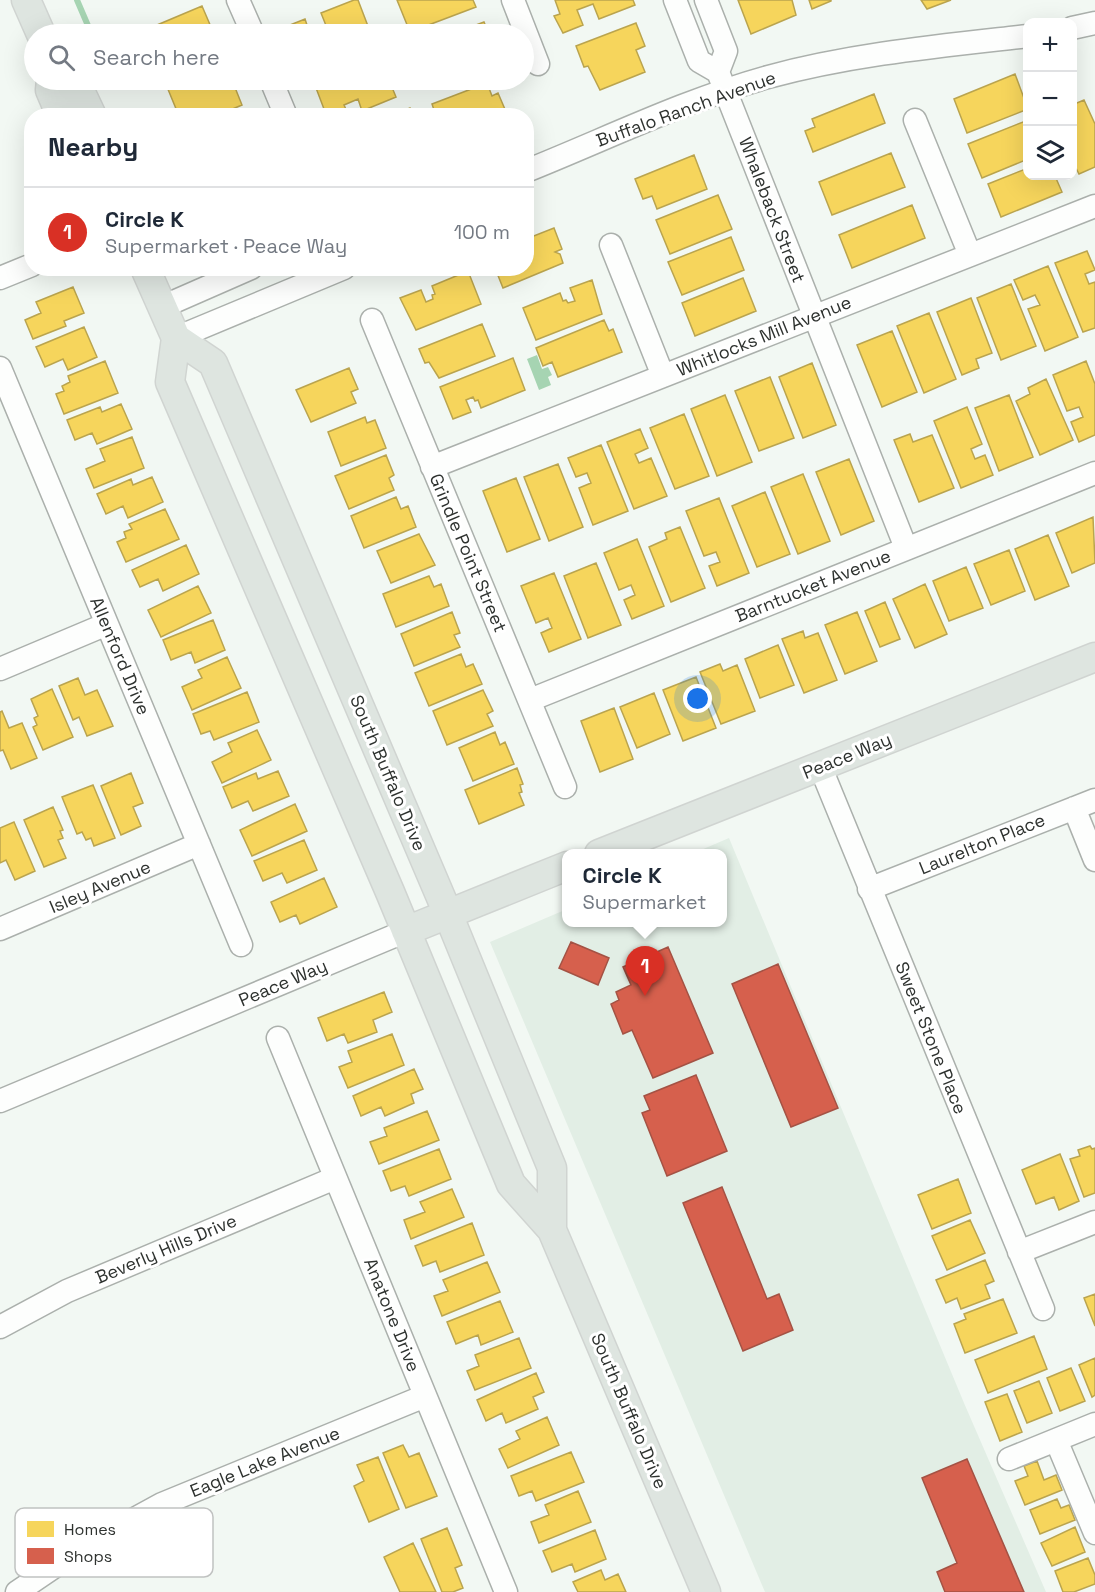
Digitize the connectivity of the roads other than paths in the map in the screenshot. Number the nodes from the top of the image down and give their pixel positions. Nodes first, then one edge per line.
1 (26, 0) edge
2 (513, 0) edge
3 (675, 0) edge
4 (706, 0) edge
5 (245, 2) edge
6 (1095, 23) edge
7 (37, 24) edge
8 (250, 24) edge
9 (522, 24) edge
10 (1077, 27) edge
11 (1023, 37) edge
12 (534, 54) edge
13 (538, 64) dead end
14 (722, 82) junction
15 (50, 90) edge
16 (80, 90) edge
17 (275, 90) edge
18 (58, 108) edge
19 (88, 108) edge
20 (283, 108) edge
21 (915, 120) dead end
22 (534, 167) edge
23 (1095, 206) edge
24 (611, 245) dead end
25 (970, 255) junction
26 (24, 268) edge
27 (148, 276) edge
28 (233, 276) edge
29 (325, 276) edge
30 (0, 278) edge
31 (162, 307) junction
32 (814, 316) junction
33 (372, 320) dead end
34 (177, 338) junction
35 (0, 368) edge
36 (663, 376) junction
37 (432, 467) junction
38 (1095, 473) edge
39 (906, 548) junction
40 (107, 624) junction
41 (1095, 657) edge
42 (0, 669) edge
43 (530, 700) junction
44 (820, 766) junction
45 (565, 787) dead end
46 (1095, 800) edge
47 (1074, 808) junction
48 (199, 844) junction
49 (612, 849) edge
50 (1095, 860) edge
51 (562, 868) edge
52 (869, 889) junction
53 (448, 914) junction
54 (0, 929) edge
55 (406, 931) junction
56 (241, 945) dead end
57 (278, 1038) dead end
58 (0, 1101) edge
59 (335, 1178) junction
60 (1095, 1222) edge
61 (552, 1230) junction
62 (1019, 1252) junction
63 (1043, 1310) dead end
64 (0, 1327) edge
65 (425, 1396) junction
66 (1095, 1424) edge
67 (1056, 1440) junction
68 (1009, 1459) dead end
69 (155, 1508) edge
70 (1095, 1533) edge
71 (39, 1577) edge
72 (17, 1592) edge
73 (506, 1592) edge
74 (706, 1592) edge

1 - 7 main road
2 - 9 street
3 - 14 street, Whaleback Street
4 - 14 street
5 - 8 street
6 - 10 street
11 - 14 street, Buffalo Ranch Avenue
12 - 13 street
14 - 22 street, Buffalo Ranch Avenue
14 - 32 street, Whaleback Street
15 - 18 main road
16 - 19 main road
17 - 20 street
21 - 25 street
23 - 25 street, Whitlocks Mill Avenue
24 - 36 street
25 - 32 street, Whitlocks Mill Avenue
26 - 30 street
27 - 31 main road, South Buffalo Drive
28 - 31 street
29 - 34 street
31 - 34 main road, South Buffalo Drive
32 - 36 street, Whitlocks Mill Avenue
32 - 39 street, Whaleback Street
33 - 37 street, Grindle Point Street
34 - 53 main road, South Buffalo Drive
34 - 55 main road, South Buffalo Drive
35 - 40 street, Allenford Drive
36 - 37 street, Whitlocks Mill Avenue
37 - 43 street, Grindle Point Street
38 - 39 street, Barntucket Avenue
39 - 43 street, Barntucket Avenue
40 - 42 street
40 - 48 street, Allenford Drive
41 - 44 main road, Peace Way
43 - 45 street, Grindle Point Street
44 - 49 main road, Peace Way
44 - 52 street, Sweet Stone Place
46 - 47 street, Laurelton Place
47 - 50 street
47 - 52 street, Laurelton Place
48 - 54 street, Isley Avenue
48 - 56 street, Allenford Drive
51 - 53 main road, Peace Way
52 - 62 street, Sweet Stone Place
53 - 55 main road, Peace Way
53 - 61 main road, South Buffalo Drive
55 - 58 street, Peace Way
55 - 61 main road, South Buffalo Drive
57 - 59 street, Anatone Drive
59 - 64 street, Beverly Hills Drive
59 - 65 street, Anatone Drive
60 - 62 street
61 - 74 main road, South Buffalo Drive
62 - 63 street, Sweet Stone Place
65 - 69 street, Eagle Lake Avenue
65 - 73 street, Anatone Drive
66 - 67 street
67 - 68 street
67 - 70 street
71 - 72 street, Eagle Lake Avenue

